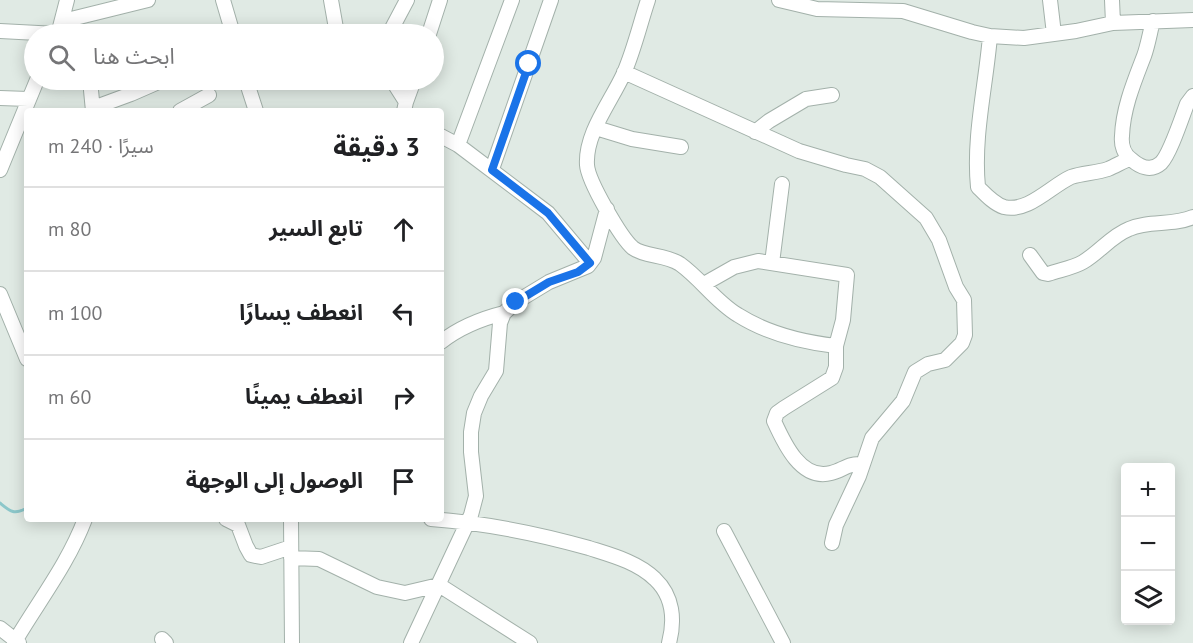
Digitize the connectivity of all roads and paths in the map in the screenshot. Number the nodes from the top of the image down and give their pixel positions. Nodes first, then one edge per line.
1 (67, 0) edge
2 (148, 0) edge
3 (223, 0) edge
4 (331, 0) edge
5 (407, 0) edge
6 (440, 0) edge
7 (512, 0) edge
8 (551, 0) edge
9 (648, 0) edge
10 (779, 0) edge
11 (1050, 0) edge
12 (1112, 0) edge
13 (878, 5) edge
14 (1193, 20) edge
15 (1153, 21) junction
16 (1113, 23) junction
17 (61, 24) edge
18 (77, 24) edge
19 (230, 24) edge
20 (335, 24) edge
21 (394, 24) edge
22 (432, 24) edge
23 (0, 31) edge
24 (24, 31) edge
25 (1054, 34) junction
26 (990, 36) junction
27 (624, 72) junction
28 (32, 90) edge
29 (91, 90) edge
30 (140, 90) edge
31 (249, 90) edge
32 (397, 90) edge
33 (411, 90) edge
34 (209, 95) dead end
35 (832, 95) dead end
36 (1193, 96) edge
37 (0, 98) edge
38 (28, 99) junction
39 (405, 106) edge
40 (93, 108) edge
41 (96, 108) edge
42 (185, 108) edge
43 (255, 108) edge
44 (596, 128) junction
45 (755, 132) junction
46 (444, 138) edge
47 (5, 142) edge
48 (458, 145) junction
49 (681, 147) dead end
50 (1129, 159) junction
51 (0, 170) edge
52 (492, 170) junction
53 (782, 184) dead end
54 (607, 209) junction
55 (1193, 217) edge
56 (1030, 255) dead end
57 (590, 263) junction
58 (772, 263) junction
59 (704, 284) junction
60 (0, 294) edge
61 (504, 313) junction
62 (444, 340) edge
63 (836, 346) junction
64 (24, 352) edge
65 (862, 465) junction
66 (444, 520) edge
67 (84, 522) edge
68 (232, 522) edge
69 (291, 522) edge
70 (468, 522) junction
71 (724, 531) dead end
72 (832, 543) dead end
73 (291, 552) junction
74 (439, 585) junction
75 (0, 628) edge
76 (16, 642) edge
77 (292, 643) edge
78 (411, 643) edge
79 (530, 643) edge
80 (669, 643) edge
81 (783, 643) edge

1 - 17 street
2 - 18 street
3 - 19 street
4 - 20 street
5 - 21 street
6 - 22 street
7 - 48 street
8 - 52 street
9 - 27 street
10 - 13 street
11 - 25 street
12 - 16 street
13 - 26 street
14 - 15 street
15 - 16 street
15 - 50 street
16 - 25 street
23 - 24 street
25 - 26 street
26 - 50 street
27 - 44 street
27 - 45 street
28 - 38 street
29 - 40 street
30 - 41 street
31 - 43 street
32 - 39 street
33 - 39 street
34 - 42 street
35 - 45 street
36 - 50 street
37 - 38 street
38 - 47 street
44 - 49 street
44 - 54 street
45 - 65 street
46 - 48 street
47 - 51 street
48 - 52 street
52 - 57 street
53 - 58 street
54 - 57 street
54 - 59 street
55 - 56 street
57 - 61 street
58 - 59 street
58 - 63 street
59 - 63 street
60 - 64 street
61 - 62 street
61 - 70 street
63 - 65 street
65 - 72 street
66 - 70 street
67 - 76 street
68 - 73 street
69 - 73 street
70 - 74 street
70 - 80 street
71 - 81 street
73 - 74 street
73 - 77 street
74 - 78 street
74 - 79 street
75 - 76 street

